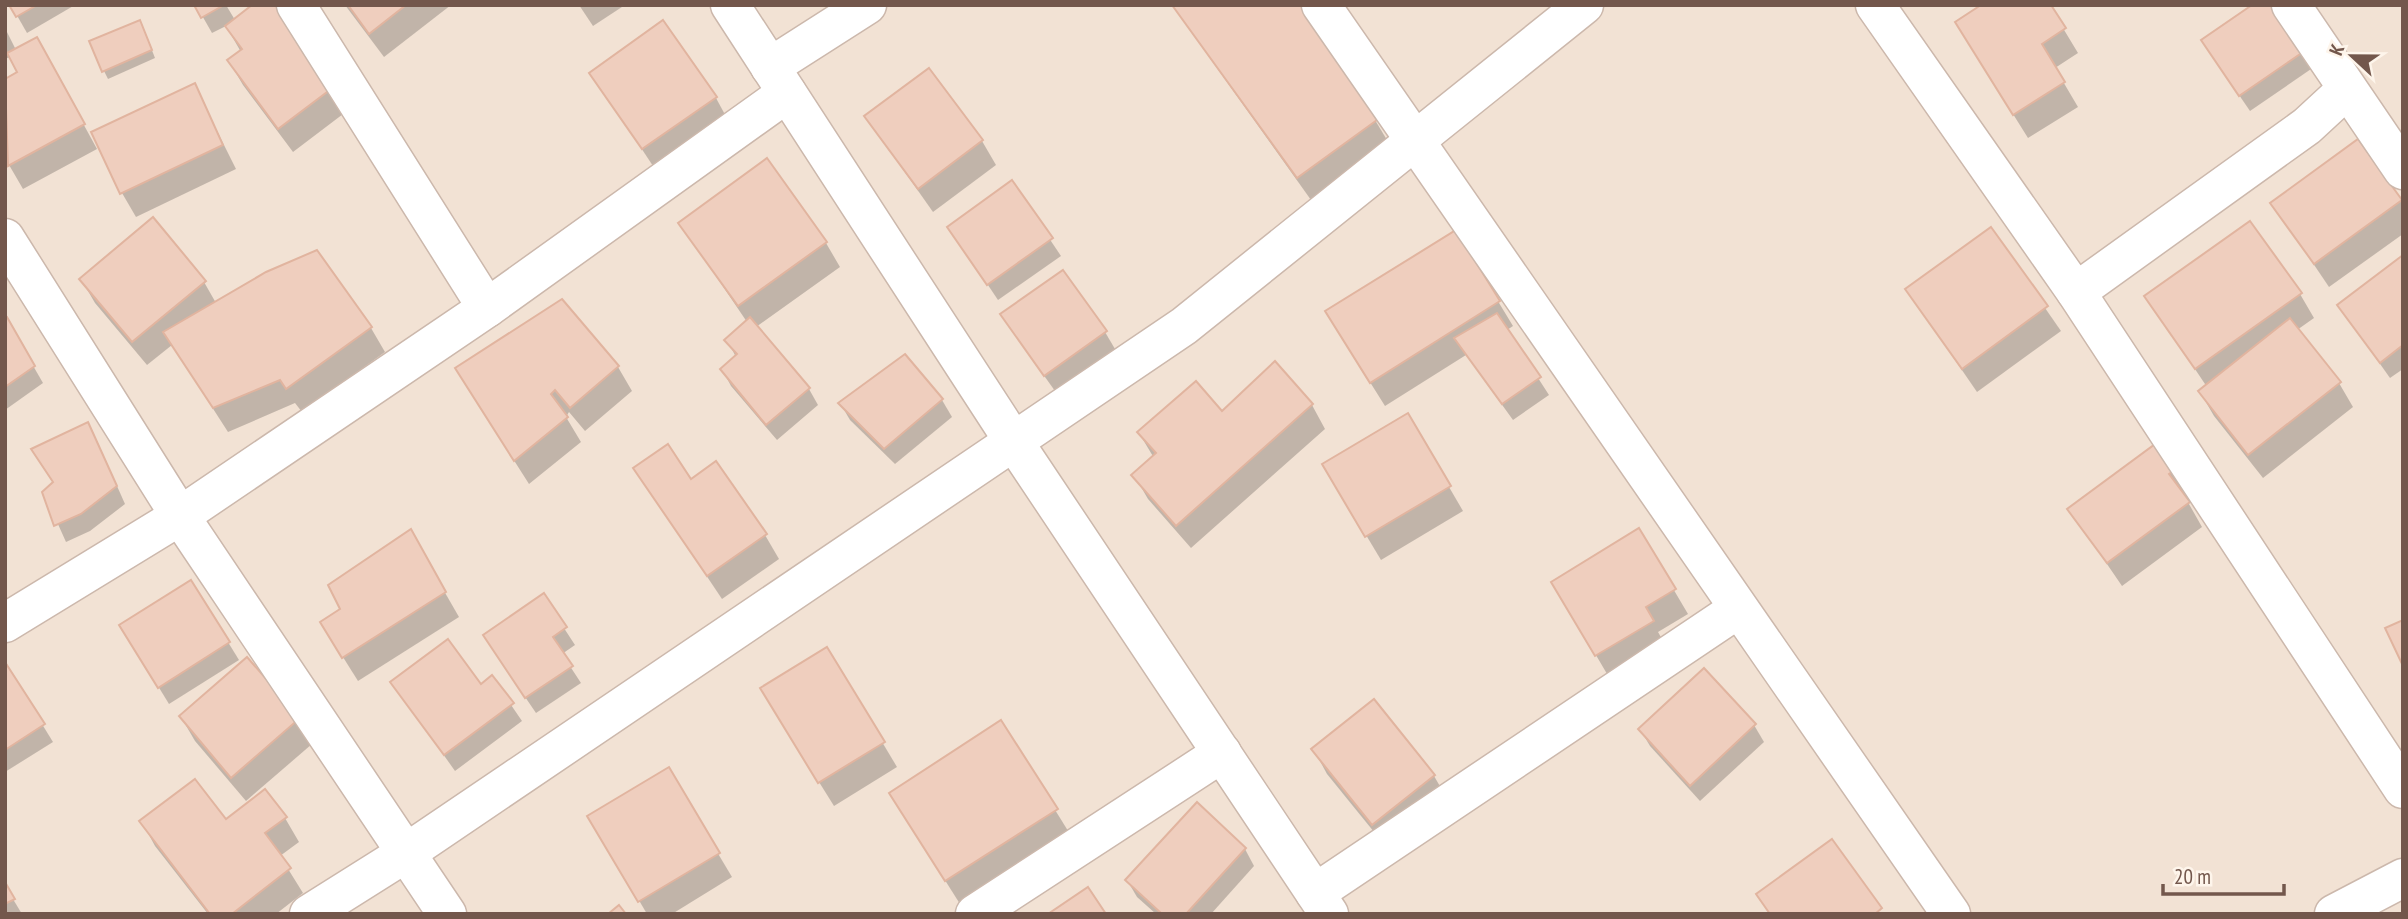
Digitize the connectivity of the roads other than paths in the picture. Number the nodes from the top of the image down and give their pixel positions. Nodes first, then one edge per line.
1 (296, 5) edge
2 (730, 5) edge
3 (867, 5) edge
4 (1321, 5) edge
5 (1584, 5) edge
6 (1875, 5) edge
7 (2291, 5) edge
8 (778, 80) junction
9 (2347, 89) junction
10 (1414, 142) junction
11 (2403, 170) edge
12 (5, 238) edge
13 (2076, 292) junction
14 (487, 308) junction
15 (1014, 442) junction
16 (180, 516) junction
17 (1738, 609) junction
18 (5, 624) edge
19 (1222, 753) junction
20 (2403, 789) edge
21 (406, 853) junction
22 (2403, 878) edge
23 (1322, 903) edge
24 (309, 914) edge
25 (447, 914) edge
26 (975, 914) edge
27 (1951, 914) edge
28 (2334, 914) edge

1 - 14 street
2 - 8 street
3 - 8 street
4 - 10 street
5 - 10 street
6 - 13 street
7 - 9 street
8 - 14 street
8 - 15 street
9 - 11 street
9 - 13 street
10 - 15 street
10 - 17 street
12 - 16 street
13 - 20 street
14 - 16 street
15 - 19 street
15 - 21 street
16 - 18 street
16 - 21 street
17 - 23 street
17 - 27 street
19 - 23 street
19 - 26 street
21 - 24 street
21 - 25 street
22 - 28 street

